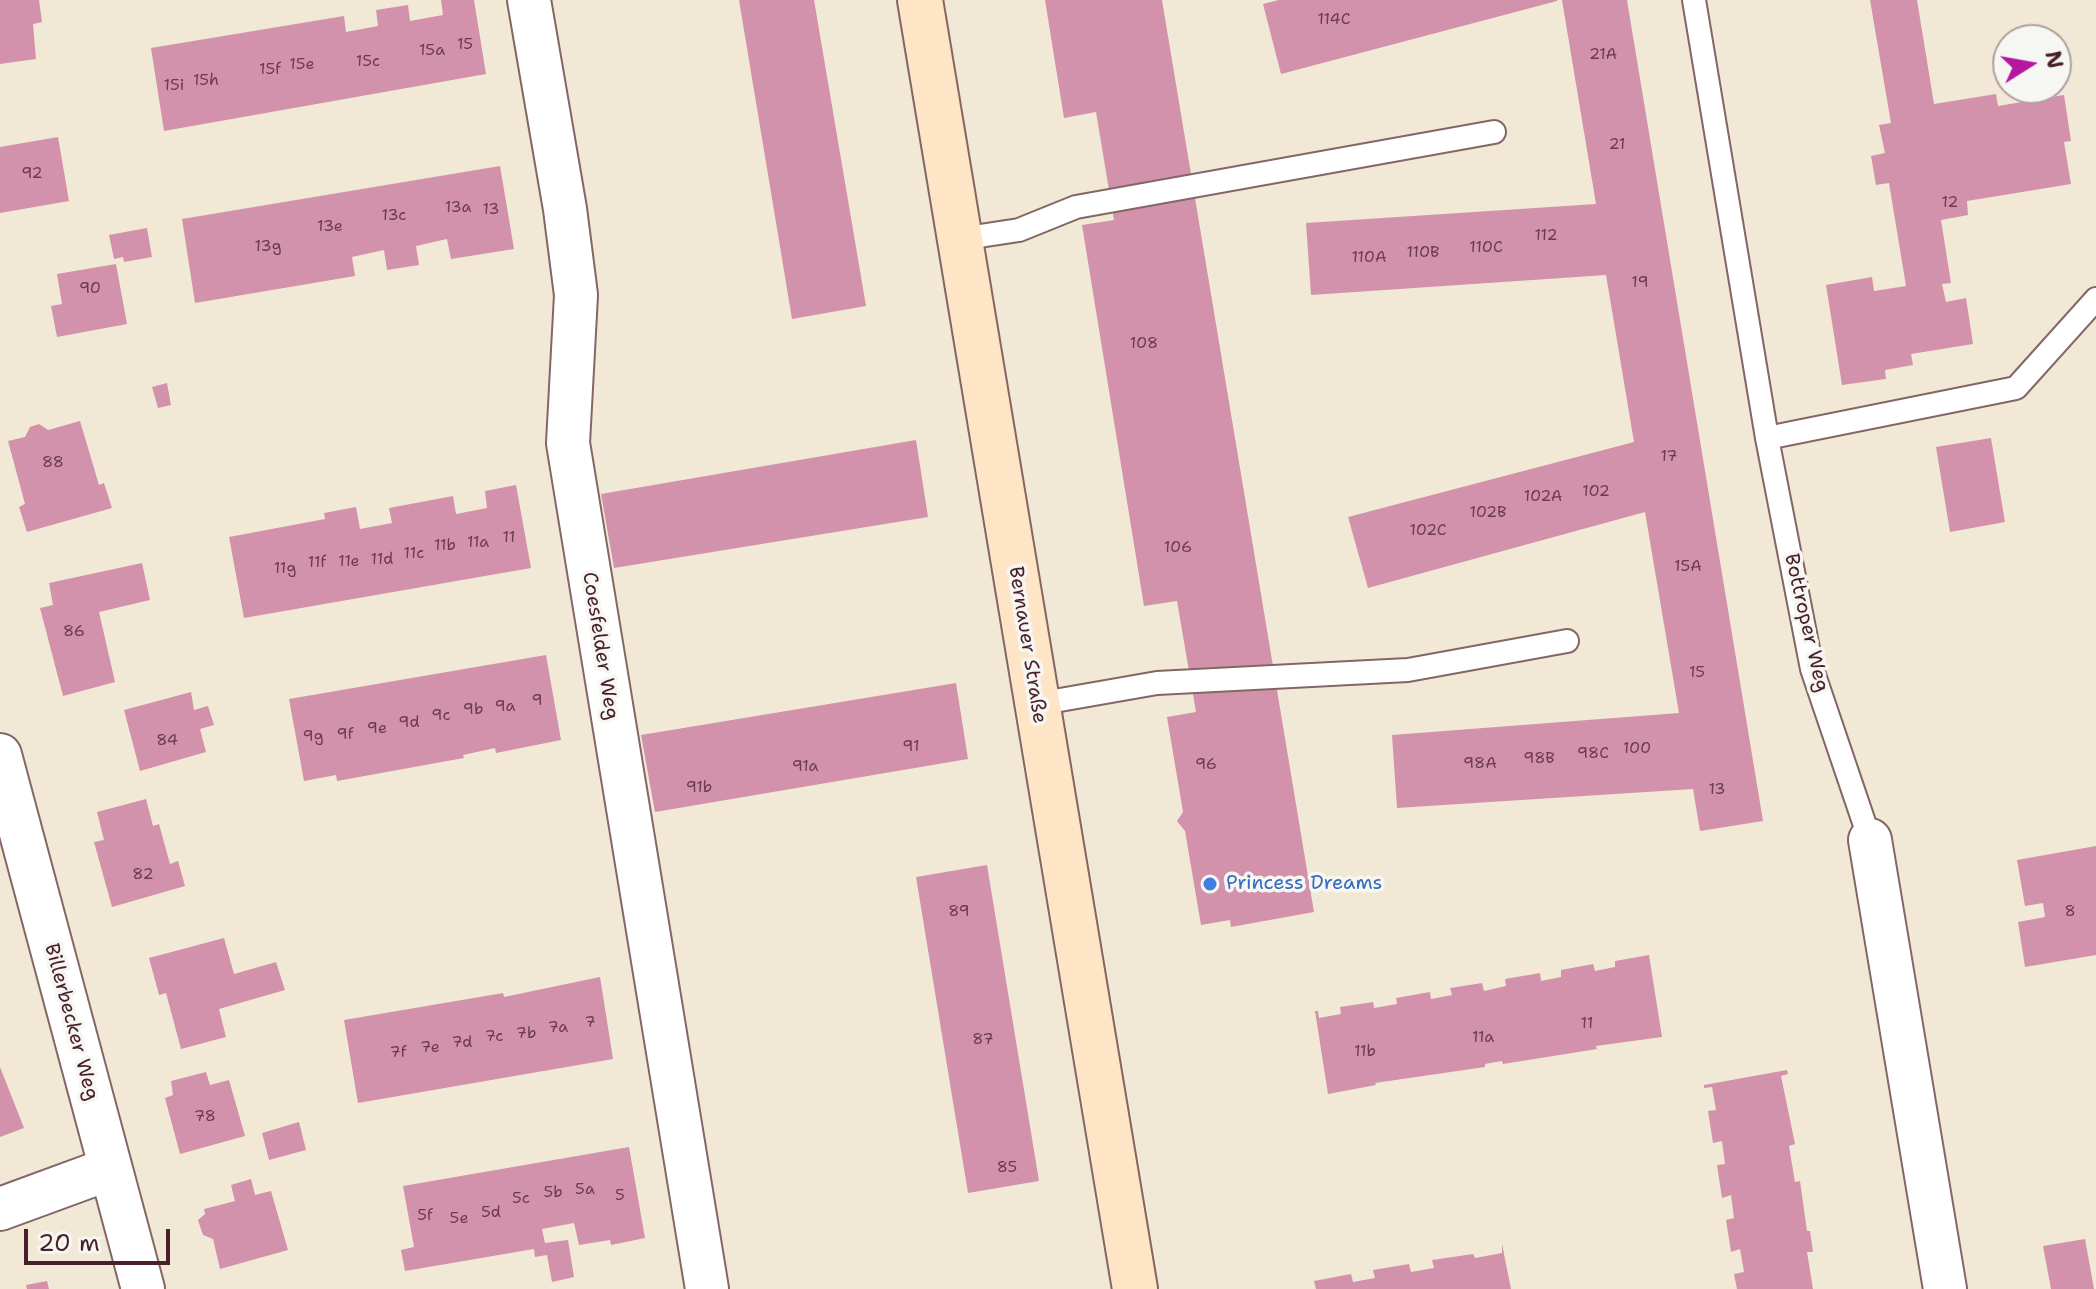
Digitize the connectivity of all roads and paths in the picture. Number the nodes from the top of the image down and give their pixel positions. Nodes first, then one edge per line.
1 (529, 0) edge
2 (920, 0) edge
3 (1694, 0) edge
4 (1494, 132) dead end
5 (960, 239) junction
6 (2096, 299) edge
7 (1767, 438) junction
8 (1567, 641) dead end
9 (1037, 704) junction
10 (0, 755) edge
11 (1870, 840) joint
12 (109, 1169) junction
13 (0, 1209) edge
14 (143, 1289) edge
15 (707, 1289) edge
16 (1135, 1289) edge
17 (1945, 1289) edge

1 - 15 street, Coesfelder Weg
2 - 5 main road, Bernauer Straße
3 - 7 lane, Bottroper Weg
4 - 5 lane
5 - 9 main road, Bernauer Straße
6 - 7 lane
7 - 11 lane, Bottroper Weg
8 - 9 lane
9 - 16 main road, Bernauer Straße
10 - 12 street, Billerbecker Weg
11 - 17 street, Bottroper Weg
12 - 13 street
12 - 14 street, Billerbecker Weg

